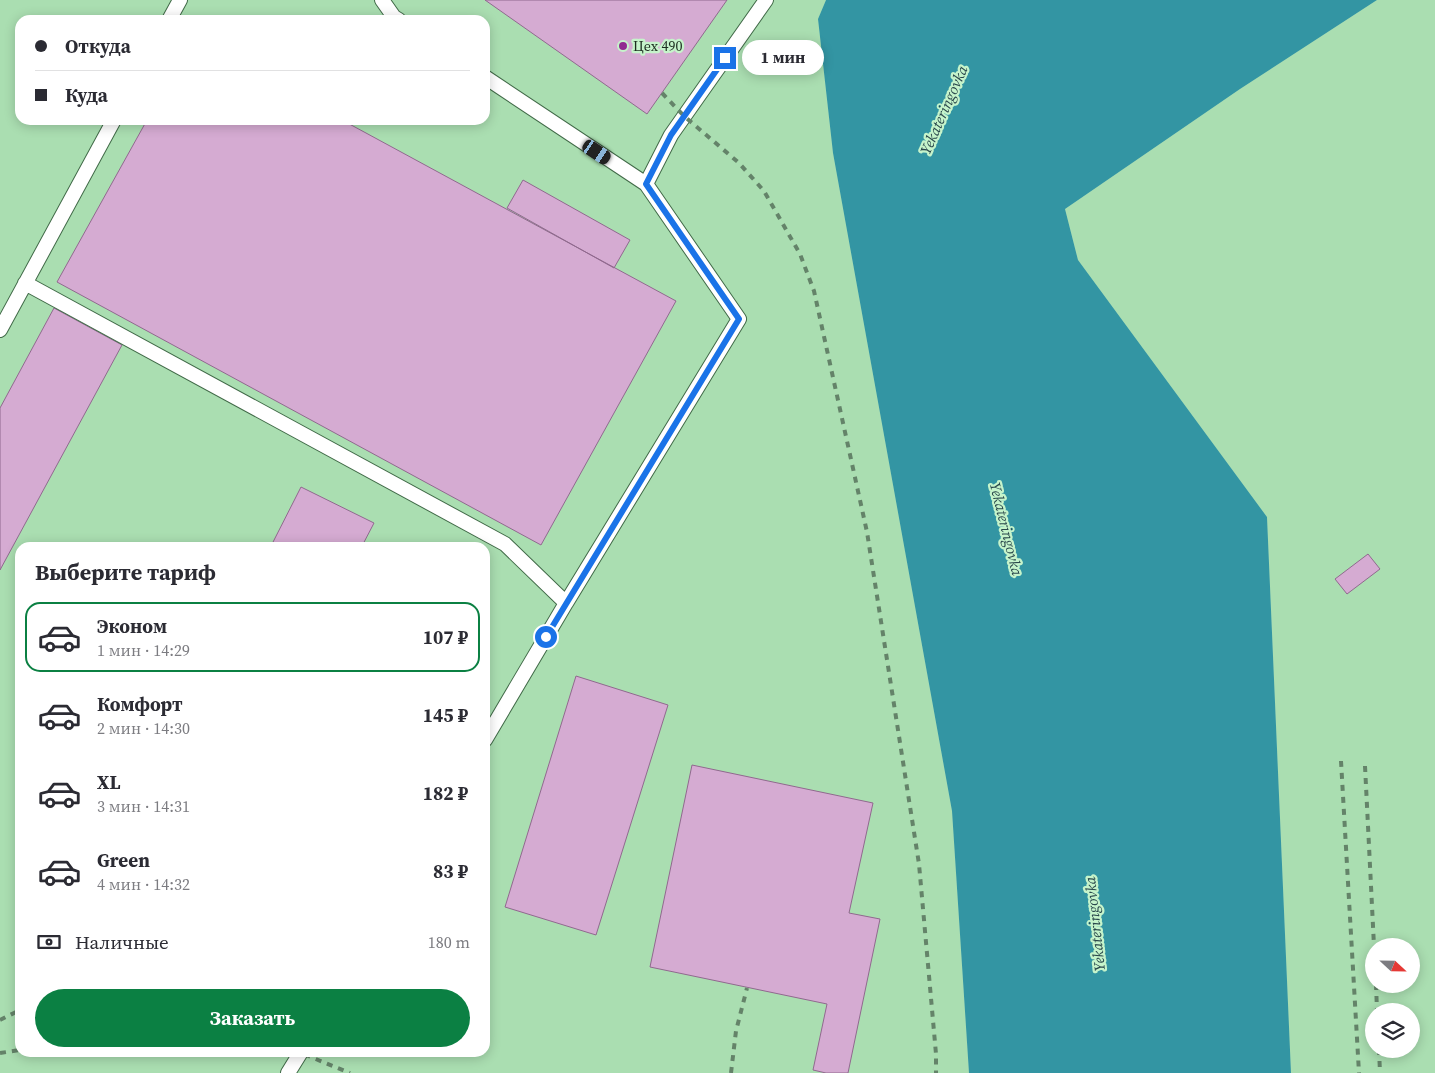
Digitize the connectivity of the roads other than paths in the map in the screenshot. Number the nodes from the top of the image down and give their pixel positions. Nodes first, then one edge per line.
1 (180, 0) edge
2 (382, 0) edge
3 (766, 0) edge
4 (172, 15) edge
5 (393, 15) edge
6 (490, 80) edge
7 (111, 125) edge
8 (646, 184) junction
9 (25, 283) junction
10 (0, 330) edge
11 (566, 603) junction
12 (490, 732) edge
13 (298, 1057) edge
14 (288, 1073) edge

1 - 4 lane
2 - 5 lane
3 - 8 lane
6 - 8 lane
7 - 9 lane
8 - 11 lane
9 - 10 lane
9 - 11 lane
11 - 12 lane
13 - 14 lane

